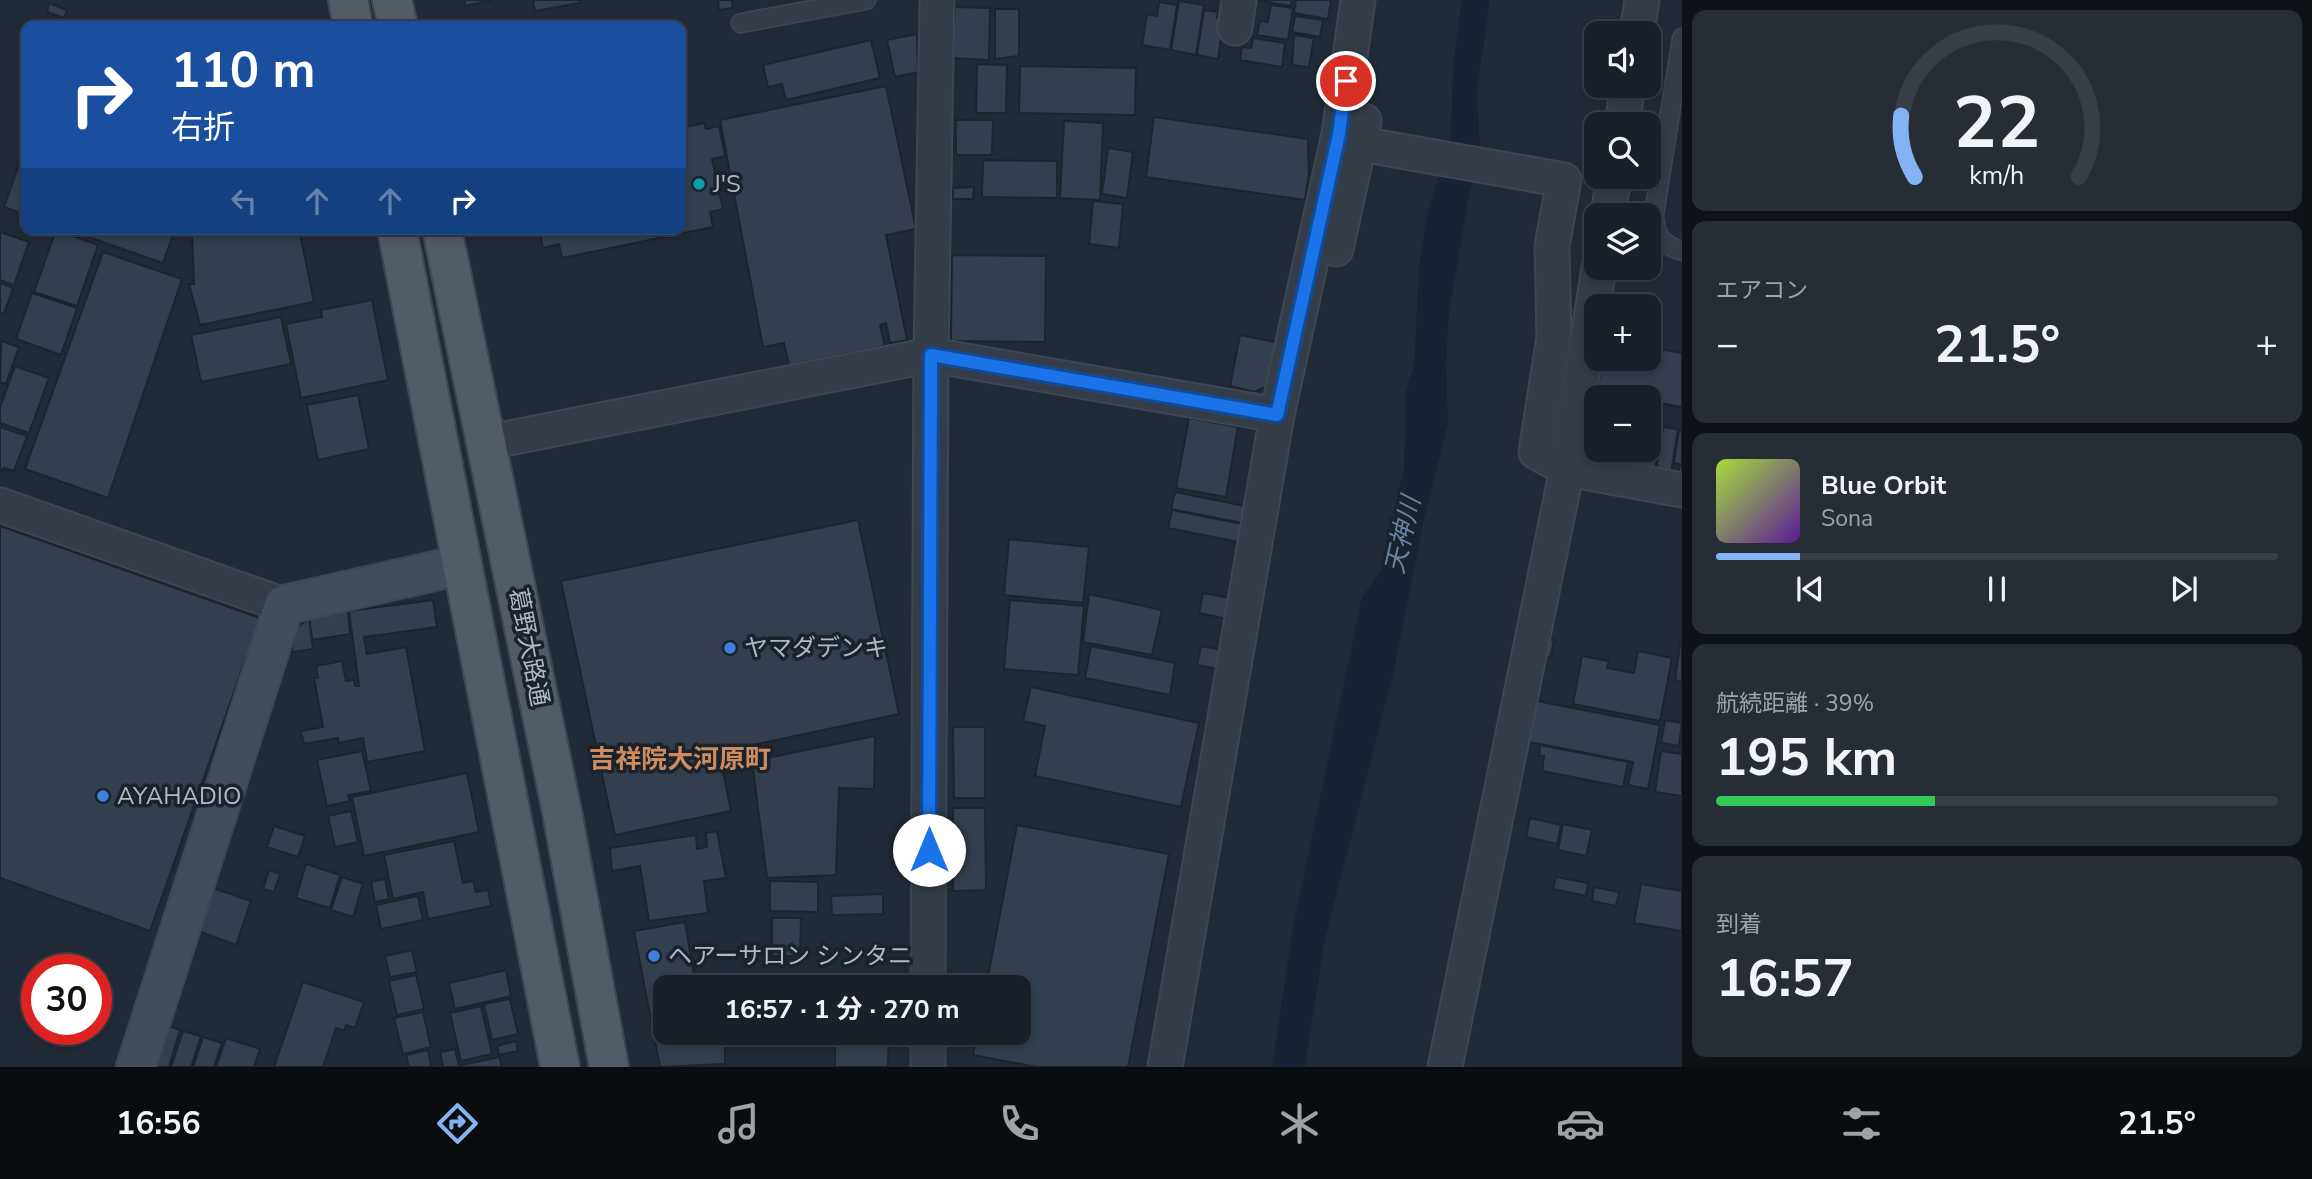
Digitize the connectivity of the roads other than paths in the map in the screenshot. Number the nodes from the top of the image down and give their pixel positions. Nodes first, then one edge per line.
1 (348, 0) edge
2 (392, 0) edge
3 (866, 0) edge
4 (937, 0) edge
5 (1358, 0) edge
6 (1378, 0) edge
7 (1642, 0) edge
8 (352, 21) edge
9 (397, 21) edge
10 (1639, 21) edge
11 (741, 23) dead end
12 (1682, 38) edge
13 (1374, 146) junction
14 (398, 235) edge
15 (443, 235) edge
16 (1682, 251) edge
17 (1597, 280) edge
18 (931, 355) junction
19 (1279, 407) junction
20 (489, 442) junction
21 (442, 450) junction
22 (1567, 469) junction
23 (1682, 490) edge
24 (0, 505) edge
25 (510, 555) junction
26 (461, 565) junction
27 (284, 605) junction
28 (562, 812) junction
29 (513, 823) junction
30 (928, 975) edge
31 (928, 1045) edge
32 (136, 1067) edge
33 (560, 1067) edge
34 (609, 1067) edge
35 (928, 1067) edge
36 (1165, 1067) edge
37 (1445, 1067) edge

1 - 8 main road
2 - 9 main road
3 - 11 lane
4 - 18 street
5 - 19 street
6 - 13 street
7 - 10 street
12 - 16 lane
13 - 19 street
13 - 22 street
14 - 21 main road, 葛野大路通
15 - 20 main road, 葛野大路通
17 - 22 street
18 - 19 street
18 - 20 street
18 - 30 street
19 - 36 street
20 - 21 main road
20 - 25 main road, 葛野大路通
21 - 26 main road, 葛野大路通
22 - 23 street
22 - 37 street
24 - 27 street
25 - 26 main road
25 - 28 main road, 葛野大路通
26 - 27 street
26 - 29 main road, 葛野大路通
27 - 32 street
28 - 29 main road
28 - 34 main road, 葛野大路通
29 - 33 main road, 葛野大路通
31 - 35 street

